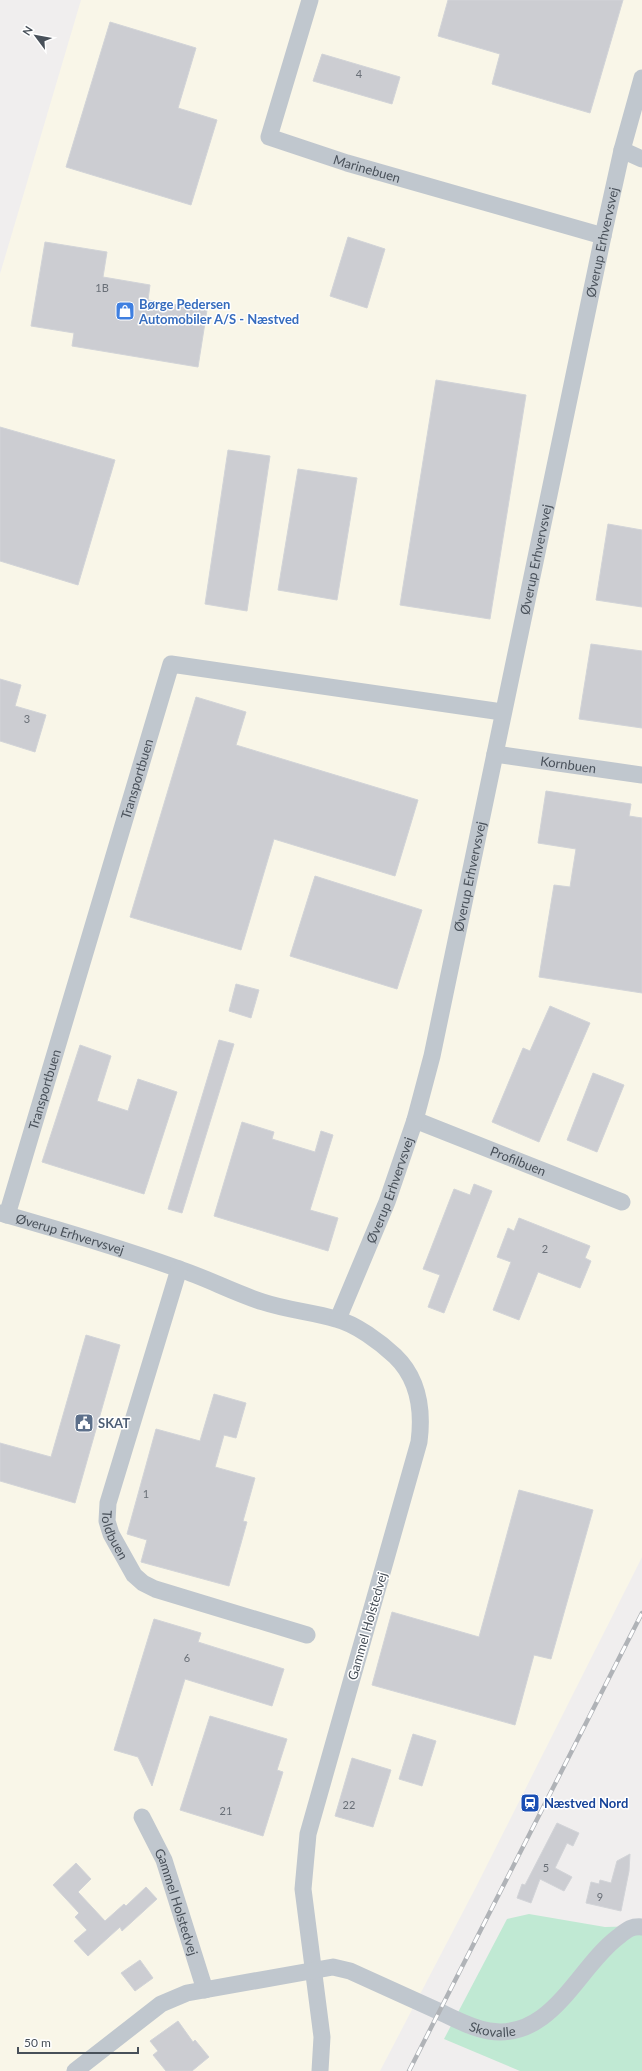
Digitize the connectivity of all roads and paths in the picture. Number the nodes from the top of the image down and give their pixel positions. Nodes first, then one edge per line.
1 (310, 0) edge
2 (642, 78) edge
3 (622, 150) junction
4 (642, 159) edge
5 (603, 236) junction
6 (502, 712) junction
7 (495, 754) junction
8 (642, 775) edge
9 (415, 1120) junction
10 (622, 1202) dead end
11 (4, 1214) edge
12 (179, 1269) junction
13 (338, 1319) junction
14 (307, 1635) dead end
15 (142, 1817) dead end
16 (642, 1927) edge
17 (314, 1970) junction
18 (205, 1990) junction
19 (75, 2071) edge
20 (320, 2071) edge

1 - 5 street, Marinebuen
2 - 3 street, Øverup Erhvervsvej
3 - 4 street
3 - 5 street, Øverup Erhvervsvej
5 - 6 street, Øverup Erhvervsvej
6 - 7 street, Øverup Erhvervsvej
6 - 11 street, Transportbuen
7 - 8 street, Kornbuen
7 - 9 street, Øverup Erhvervsvej
9 - 10 street, Profilbuen
9 - 13 street, Øverup Erhvervsvej
11 - 12 street, Øverup Erhvervsvej
12 - 13 street, Øverup Erhvervsvej
12 - 14 street, Toldbuen
13 - 17 street, Gammel Holstedvej
15 - 18 street, Gammel Holstedvej
16 - 17 street, Skovalle
17 - 18 street
17 - 20 street, Gammel Holstedvej
18 - 19 street

